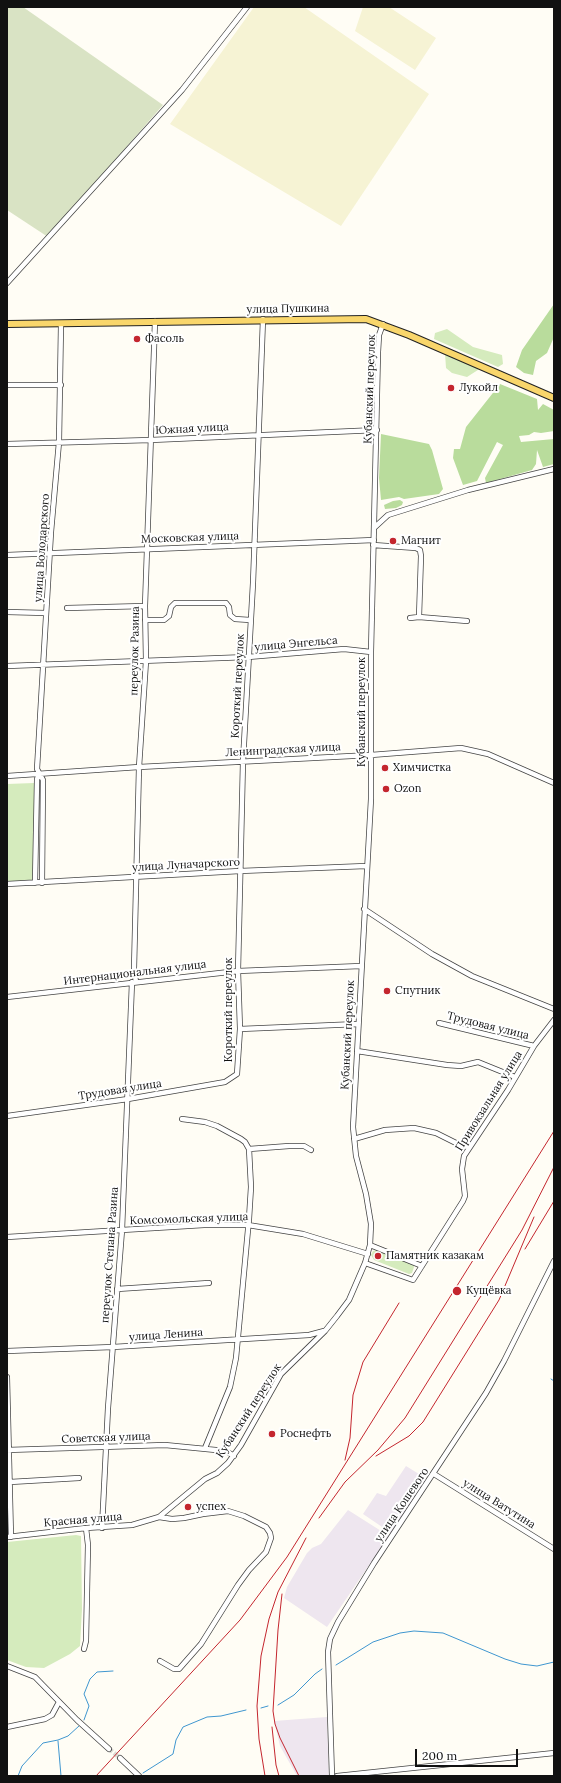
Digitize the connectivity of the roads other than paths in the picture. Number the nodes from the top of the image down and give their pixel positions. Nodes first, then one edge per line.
1 (246, 7) edge
2 (7, 283) edge
3 (263, 319) junction
4 (155, 321) junction
5 (7, 324) edge
6 (61, 324) junction
7 (382, 324) junction
8 (61, 384) junction
9 (7, 385) edge
10 (554, 398) edge
11 (377, 430) junction
12 (258, 434) junction
13 (151, 440) junction
14 (59, 442) junction
15 (7, 444) edge
16 (554, 469) edge
17 (375, 527) junction
18 (374, 543) junction
19 (254, 545) junction
20 (147, 549) junction
21 (51, 553) junction
22 (7, 555) edge
23 (145, 606) junction
24 (68, 608) dead end
25 (7, 612) edge
26 (46, 613) junction
27 (419, 617) junction
28 (410, 618) dead end
29 (145, 620) junction
30 (250, 620) junction
31 (467, 621) dead end
32 (371, 652) junction
33 (248, 657) junction
34 (146, 662) junction
35 (44, 664) junction
36 (7, 666) edge
37 (371, 755) junction
38 (243, 761) junction
39 (139, 766) junction
40 (40, 774) junction
41 (7, 776) edge
42 (554, 783) edge
43 (366, 866) junction
44 (240, 871) junction
45 (137, 877) junction
46 (36, 883) junction
47 (42, 883) junction
48 (7, 884) edge
49 (364, 909) junction
50 (361, 966) junction
51 (238, 971) junction
52 (134, 982) junction
53 (7, 997) edge
54 (554, 1010) edge
55 (554, 1020) edge
56 (358, 1024) junction
57 (439, 1024) dead end
58 (240, 1029) junction
59 (534, 1046) junction
60 (357, 1051) junction
61 (235, 1077) joint
62 (515, 1077) junction
63 (128, 1099) junction
64 (7, 1116) edge
65 (182, 1119) dead end
66 (354, 1139) junction
67 (469, 1147) junction
68 (249, 1149) junction
69 (311, 1150) dead end
70 (248, 1226) junction
71 (122, 1230) junction
72 (7, 1237) edge
73 (370, 1245) junction
74 (368, 1254) junction
75 (554, 1261) edge
76 (365, 1263) junction
77 (422, 1266) junction
78 (209, 1283) dead end
79 (117, 1289) junction
80 (325, 1331) junction
81 (239, 1339) junction
82 (113, 1347) junction
83 (7, 1351) edge
84 (7, 1377) edge
85 (7, 1402) edge
86 (107, 1446) junction
87 (205, 1448) junction
88 (8, 1450) edge
89 (234, 1456) junction
90 (217, 1473) joint
91 (434, 1474) junction
92 (79, 1478) dead end
93 (10, 1482) junction
94 (159, 1517) junction
95 (86, 1528) junction
96 (102, 1528) junction
97 (9, 1537) edge
98 (554, 1549) edge
99 (84, 1649) dead end
100 (160, 1661) dead end
101 (7, 1666) edge
102 (59, 1702) junction
103 (7, 1726) edge
104 (109, 1749) tunnel mouth
105 (554, 1752) edge
106 (120, 1758) tunnel mouth
107 (140, 1776) edge
108 (332, 1776) edge
109 (337, 1776) edge

1 - 2 street
3 - 4 main road, улица Пушкина
3 - 7 main road, улица Пушкина
3 - 12 street, Короткий переулок
4 - 6 main road, улица Пушкина
4 - 13 street, переулок Разина
5 - 6 main road, улица Пушкина
6 - 8 street, улица Володарского
7 - 10 main road, улица Пушкина
7 - 11 street, Кубанский переулок
8 - 9 street
8 - 14 street, улица Володарского
11 - 12 street, Южная улица
11 - 17 street, Кубанский переулок
12 - 13 street, Южная улица
12 - 19 street, Короткий переулок
13 - 14 street, Южная улица
13 - 20 street, переулок Разина
14 - 15 street, Южная улица
14 - 21 street, улица Володарского
16 - 17 street
17 - 18 street, Кубанский переулок
18 - 19 street, Московская улица
18 - 27 street
18 - 32 street, Кубанский переулок
19 - 20 street, Московская улица
19 - 30 street, Короткий переулок
20 - 21 street, Московская улица
20 - 23 street, переулок Разина
21 - 22 street, Московская улица
21 - 26 street, улица Володарского
23 - 24 street
23 - 29 street, переулок Разина
25 - 26 street
26 - 35 street, улица Володарского
27 - 28 street
27 - 31 street
29 - 30 street
29 - 34 street, переулок Разина
30 - 33 street, Короткий переулок
32 - 33 street, улица Энгельса
32 - 37 street, Кубанский переулок
33 - 34 street, улица Энгельса
33 - 38 street, Короткий переулок
34 - 35 street, улица Энгельса
34 - 39 street, переулок Разина
35 - 36 street, улица Энгельса
35 - 40 street, улица Володарского
37 - 38 street, Ленинградская улица
37 - 42 street, Ленинградская улица
37 - 43 street, Кубанский переулок
38 - 39 street, Ленинградская улица
38 - 44 street, Короткий переулок
39 - 40 street, Ленинградская улица
39 - 45 street, переулок Разина
40 - 41 street, Ленинградская улица
40 - 46 street, улица Володарского
40 - 47 street, улица Володарского
43 - 44 street, улица Луначарского
43 - 49 street, Кубанский переулок
44 - 45 street, улица Луначарского
44 - 51 street, Короткий переулок
45 - 47 street, улица Луначарского
45 - 52 street, переулок Разина
46 - 47 street, улица Луначарского
46 - 48 street, улица Луначарского
49 - 50 street, Кубанский переулок
49 - 54 street
50 - 51 street, Интернациональная улица
50 - 56 street, Кубанский переулок
51 - 52 street, Интернациональная улица
51 - 58 street, Короткий переулок
52 - 53 street, Интернациональная улица
52 - 63 street, переулок Степана Разина
55 - 59 street, Привокзальная улица
56 - 58 street
56 - 60 street, Кубанский переулок
57 - 59 street, Трудовая улица
58 - 61 street, Короткий переулок
59 - 62 street, Привокзальная улица
60 - 62 street
60 - 66 street, Кубанский переулок
61 - 63 street, Трудовая улица
62 - 67 street, Привокзальная улица
63 - 64 street, Трудовая улица
63 - 71 street, переулок Степана Разина
65 - 68 street
66 - 67 street
66 - 73 street, Кубанский переулок
67 - 77 street, Привокзальная улица
68 - 69 street
68 - 70 street
70 - 71 street, Комсомольская улица
70 - 74 street, Комсомольская улица
70 - 81 street
71 - 72 street, Комсомольская улица
71 - 79 street, переулок Степана Разина
73 - 74 street, Кубанский переулок
73 - 77 street
74 - 76 street, Кубанский переулок
75 - 91 street, улица Кошевого
76 - 77 street, Привокзальная улица
76 - 80 street, Кубанский переулок
78 - 79 street
79 - 82 street, переулок Степана Разина
80 - 81 street, улица Ленина
80 - 89 street, Кубанский переулок
81 - 82 street, улица Ленина
81 - 87 street
82 - 83 street, улица Ленина
82 - 86 street, переулок Степана Разина
84 - 85 street
85 - 88 street
86 - 87 street, Советская улица
86 - 88 street, Советская улица
86 - 96 street, переулок Степана Разина
87 - 89 street, Советская улица
88 - 93 street
89 - 90 street, Кубанский переулок
90 - 94 street, Красная улица
91 - 98 street, улица Ватутина
91 - 108 street, улица Кошевого
92 - 93 street
93 - 97 street
94 - 96 street, Красная улица
94 - 100 street, Красная улица
95 - 96 street, Красная улица
95 - 97 street, Красная улица
95 - 99 street
101 - 102 street
102 - 103 street
102 - 104 street
105 - 109 street
106 - 107 street

